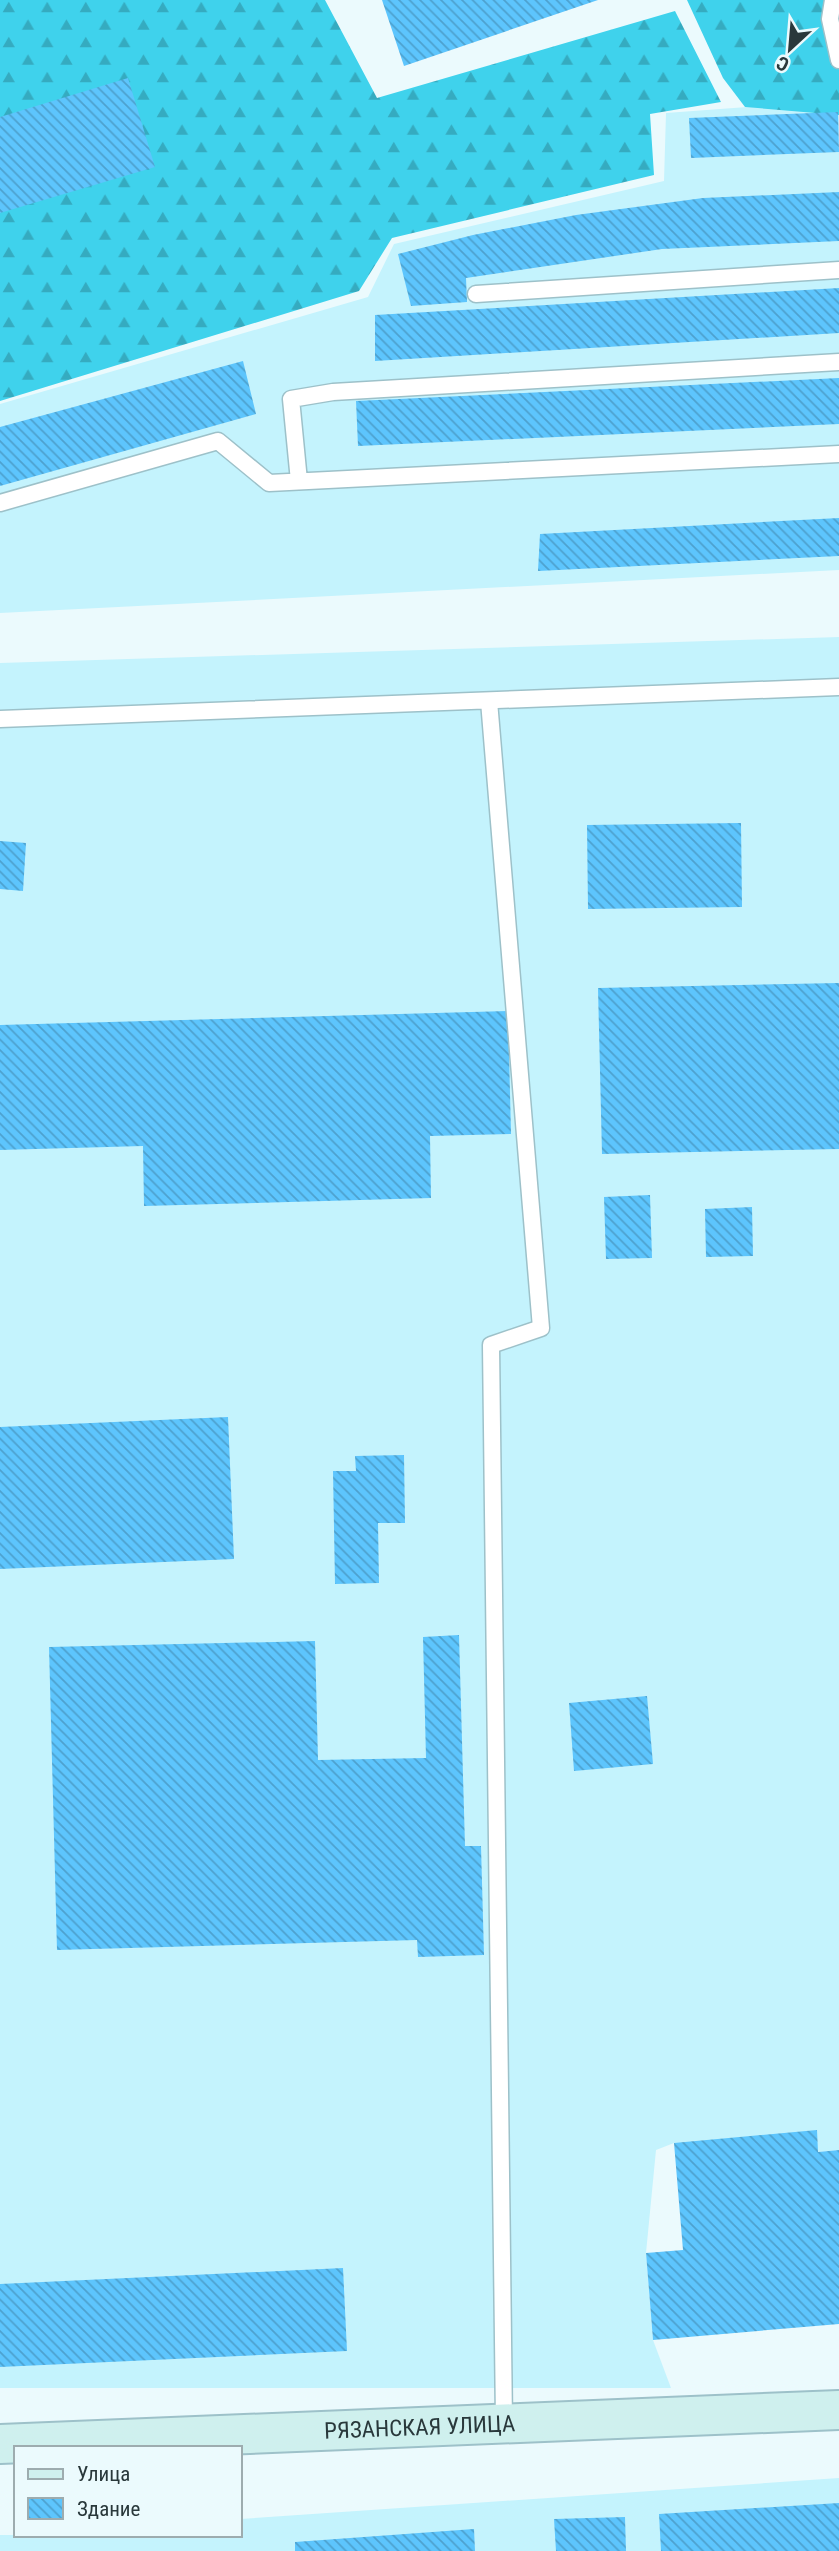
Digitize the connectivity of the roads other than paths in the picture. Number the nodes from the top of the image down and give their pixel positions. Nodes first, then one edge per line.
1 (833, 0) edge
2 (839, 60) edge
3 (839, 270) edge
4 (476, 295) dead end
5 (839, 362) edge
6 (839, 454) edge
7 (299, 481) junction
8 (0, 503) edge
9 (839, 687) edge
10 (489, 701) junction
11 (0, 719) edge
12 (839, 2410) edge
13 (503, 2423) junction
14 (0, 2444) edge

1 - 2 lane
3 - 4 lane
5 - 7 lane
6 - 7 lane
7 - 8 lane
9 - 10 lane
10 - 11 lane
10 - 13 lane
12 - 13 main road, РЯЗАНСКАЯ УЛИЦА
13 - 14 main road, РЯЗАНСКАЯ УЛИЦА

